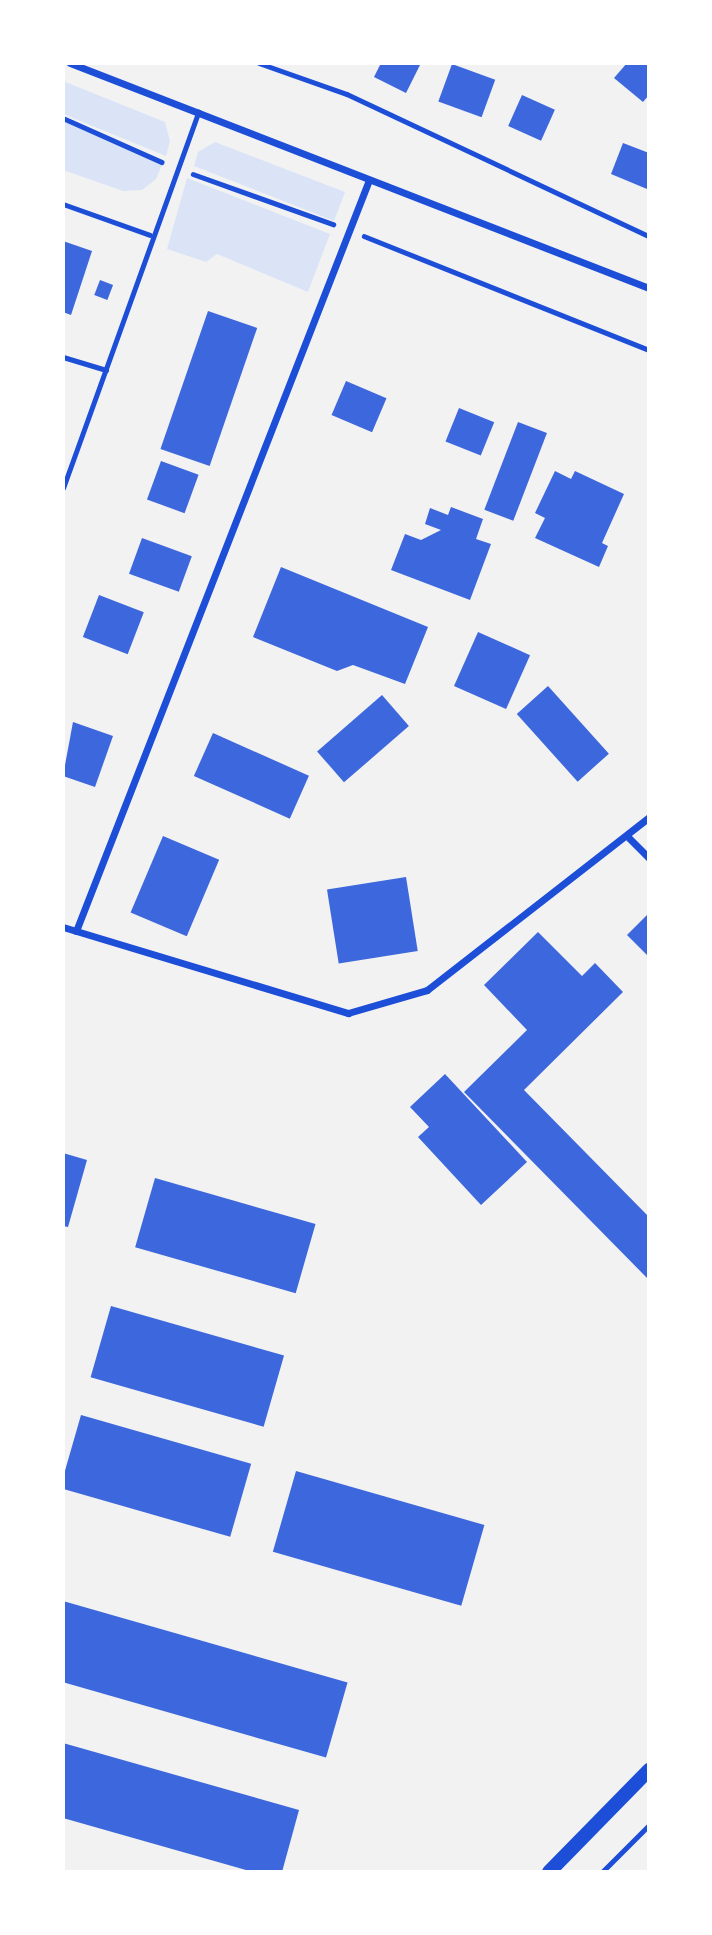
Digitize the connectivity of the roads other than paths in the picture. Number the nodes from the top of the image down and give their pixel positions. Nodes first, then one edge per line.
1 (70, 63) edge
2 (198, 112) junction
3 (369, 180) junction
4 (63, 204) edge
5 (150, 235) junction
6 (649, 288) edge
7 (63, 357) edge
8 (106, 370) junction
9 (63, 488) edge
10 (649, 817) edge
11 (627, 836) junction
12 (649, 858) edge
13 (63, 927) edge
14 (76, 931) junction
15 (649, 1770) edge
16 (549, 1872) edge

1 - 2 street
2 - 3 street
2 - 5 lane
3 - 6 street
3 - 14 street
4 - 5 lane
5 - 8 lane
7 - 8 lane
8 - 9 lane
10 - 11 street
11 - 12 street
11 - 14 street
13 - 14 street
15 - 16 main road

